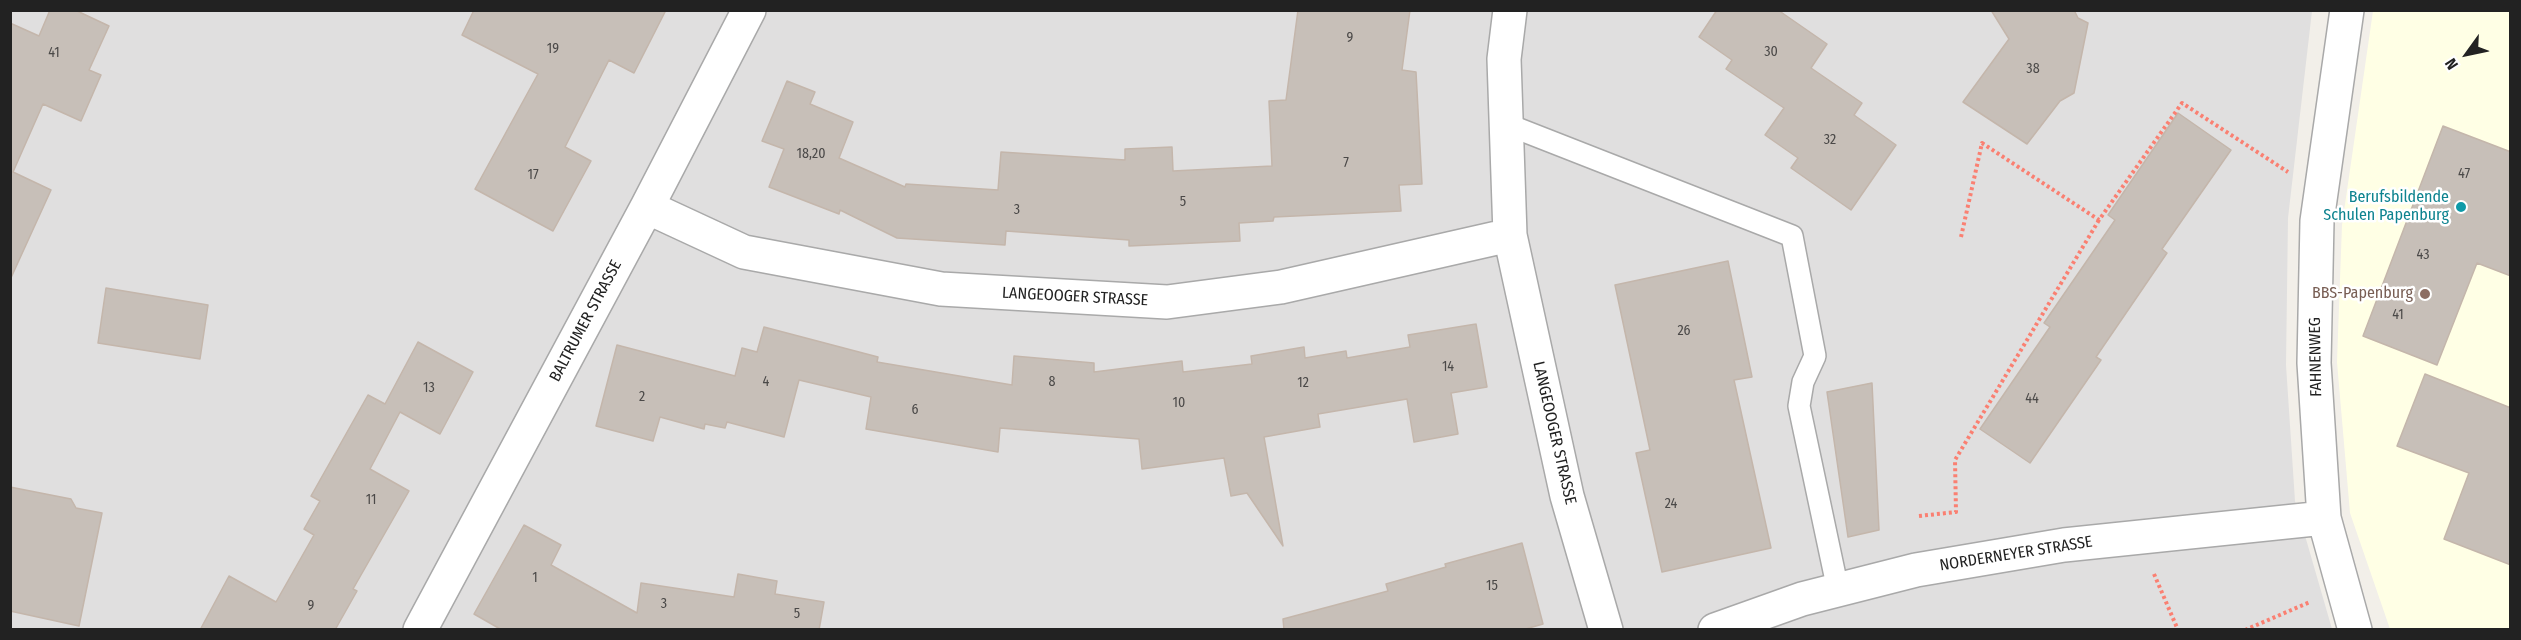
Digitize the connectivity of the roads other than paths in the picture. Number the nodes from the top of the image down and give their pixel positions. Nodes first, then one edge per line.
1 (749, 10) edge
2 (1510, 10) edge
3 (2347, 10) edge
4 (1506, 124) junction
5 (646, 207) junction
6 (1510, 235) junction
7 (2324, 518) junction
8 (1838, 590) junction
9 (420, 630) edge
10 (1606, 630) edge
11 (1716, 630) edge
12 (2355, 630) edge

1 - 5 street, BALTRUMER STRASSE
2 - 4 street, LANGEOOGER STRASSE
3 - 7 street, FAHNENWEG
4 - 6 street, LANGEOOGER STRASSE
4 - 8 lane
5 - 6 street, LANGEOOGER STRASSE
5 - 9 street, BALTRUMER STRASSE
6 - 10 street, LANGEOOGER STRASSE
7 - 8 street, NORDERNEYER STRASSE
7 - 12 street, FAHNENWEG
8 - 11 street, NORDERNEYER STRASSE

